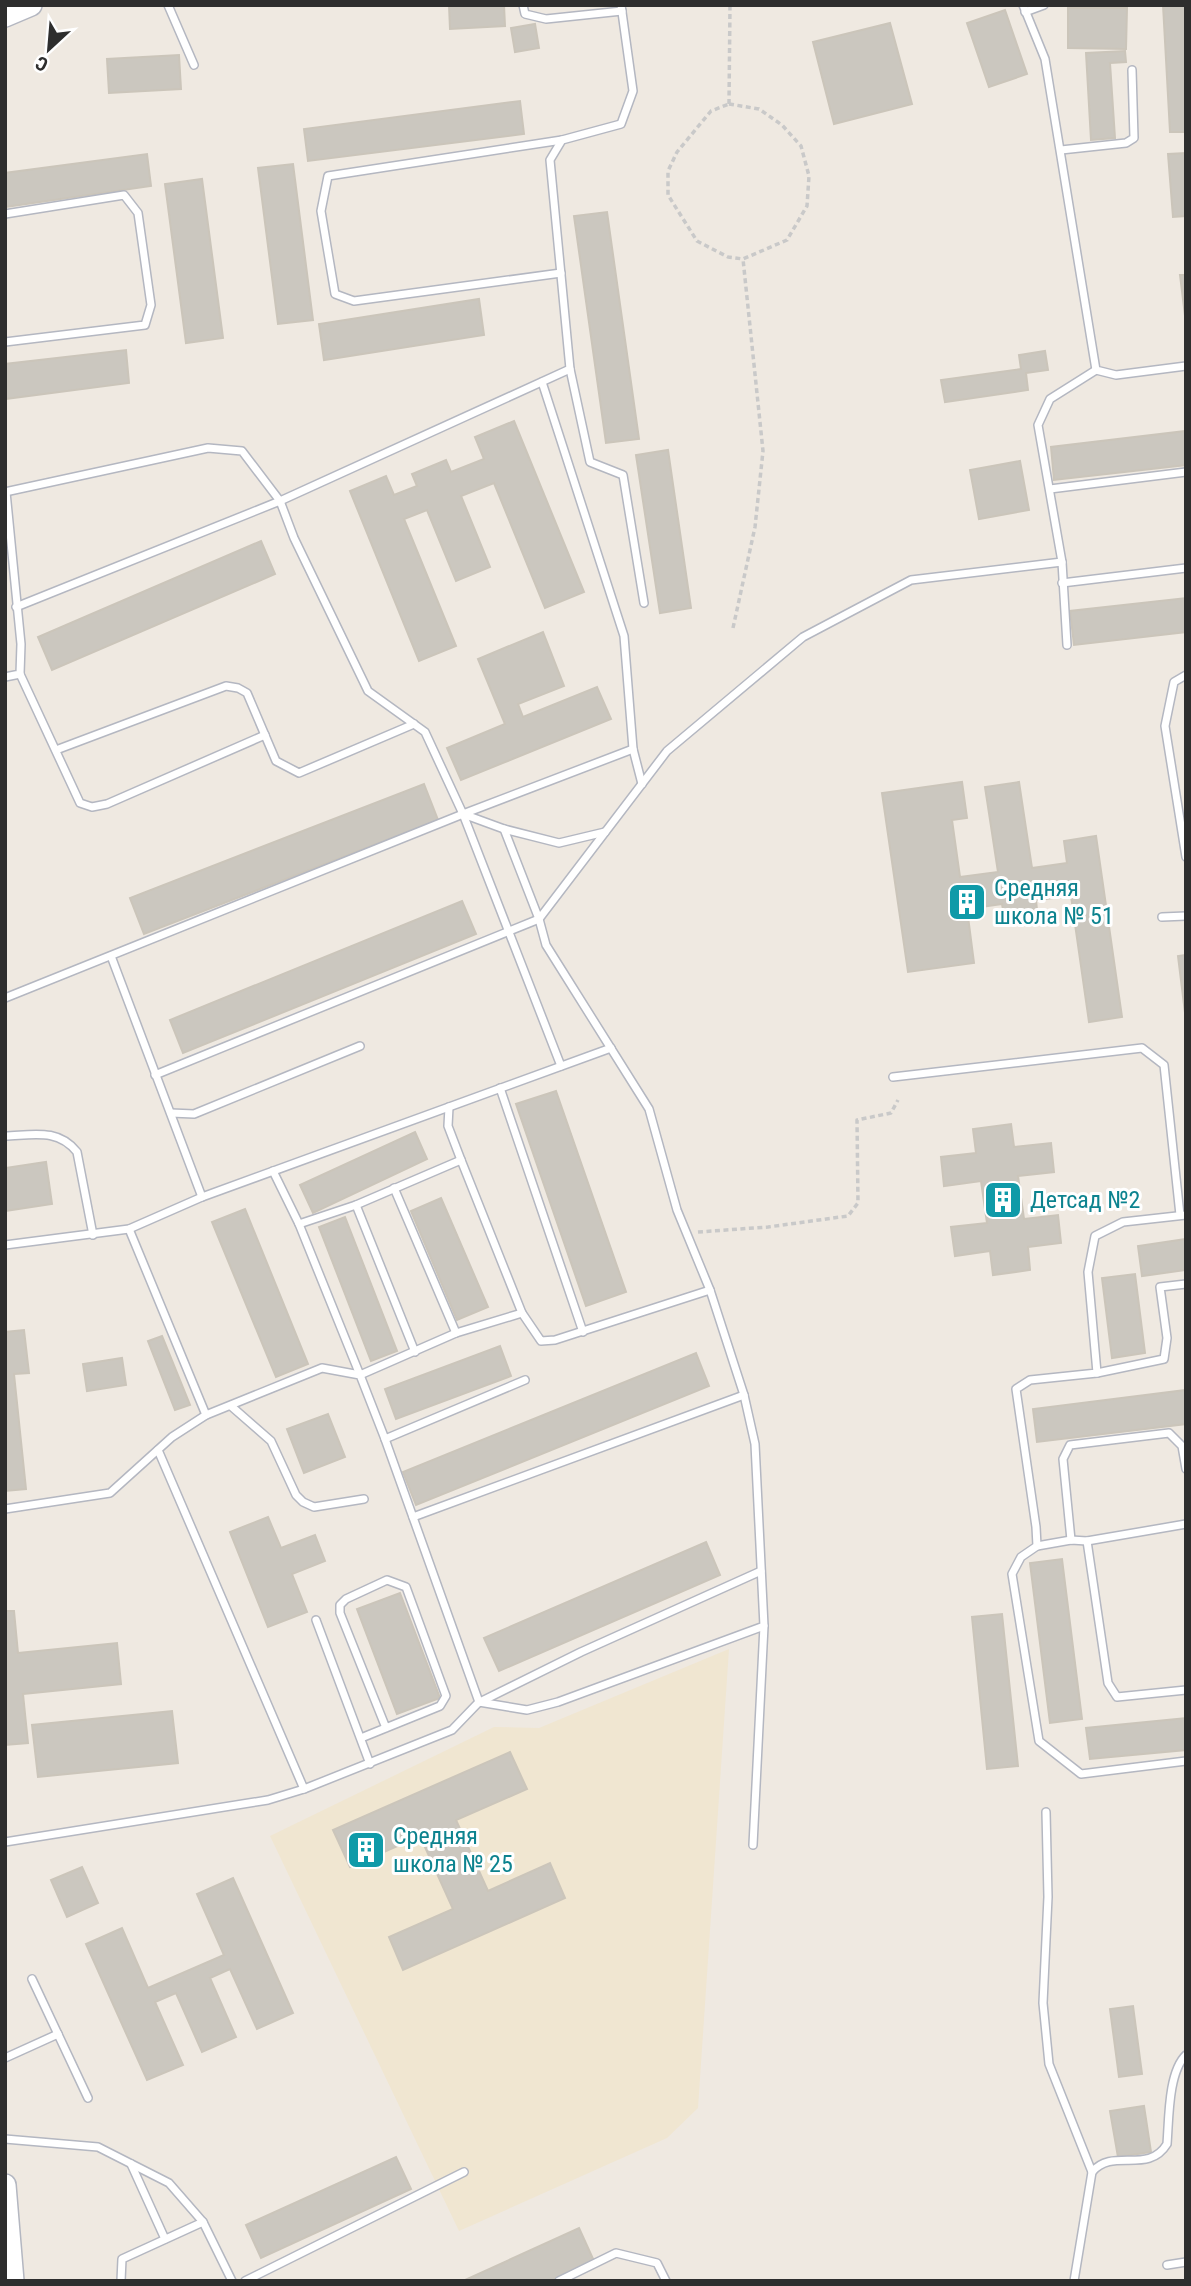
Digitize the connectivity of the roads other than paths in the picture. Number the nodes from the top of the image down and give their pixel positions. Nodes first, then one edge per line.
1 (31, 5) edge
2 (168, 5) edge
3 (523, 5) edge
4 (1044, 5) edge
5 (622, 8) edge
6 (1024, 8) edge
7 (5, 16) edge
8 (194, 65) dead end
9 (1132, 70) dead end
10 (562, 140) junction
11 (1061, 150) junction
12 (5, 214) edge
13 (561, 273) junction
14 (5, 342) edge
15 (1186, 366) edge
16 (570, 369) junction
17 (1096, 370) junction
18 (542, 382) junction
19 (1186, 472) edge
20 (1050, 489) junction
21 (5, 492) edge
22 (280, 501) junction
23 (1062, 562) junction
24 (1186, 568) edge
25 (1062, 583) junction
26 (644, 603) dead end
27 (16, 607) junction
28 (1068, 645) dead end
29 (20, 674) junction
30 (1186, 675) edge
31 (5, 677) edge
32 (414, 724) junction
33 (265, 735) junction
34 (633, 749) junction
35 (56, 750) junction
36 (642, 784) junction
37 (463, 814) junction
38 (1183, 826) edge
39 (503, 829) junction
40 (605, 832) junction
41 (1186, 857) edge
42 (1186, 916) edge
43 (1162, 917) dead end
44 (539, 919) junction
45 (509, 931) junction
46 (110, 956) junction
47 (5, 998) edge
48 (360, 1046) dead end
49 (611, 1048) junction
50 (561, 1066) junction
51 (155, 1075) junction
52 (893, 1077) dead end
53 (500, 1088) junction
54 (449, 1107) junction
55 (171, 1113) junction
56 (5, 1136) edge
57 (461, 1160) junction
58 (273, 1171) junction
59 (394, 1188) junction
60 (202, 1197) junction
61 (356, 1205) junction
62 (1183, 1215) edge
63 (299, 1224) junction
64 (129, 1229) junction
65 (93, 1234) junction
66 (5, 1245) edge
67 (1186, 1284) edge
68 (710, 1290) junction
69 (522, 1313) junction
70 (583, 1332) junction
71 (456, 1333) junction
72 (415, 1352) junction
73 (1097, 1373) junction
74 (360, 1375) junction
75 (525, 1380) dead end
76 (744, 1395) junction
77 (231, 1405) junction
78 (206, 1415) junction
79 (385, 1439) junction
80 (158, 1450) junction
81 (1186, 1469) edge
82 (364, 1499) dead end
83 (5, 1509) edge
84 (413, 1517) junction
85 (1186, 1524) edge
86 (1071, 1540) junction
87 (1087, 1541) junction
88 (1037, 1546) junction
89 (761, 1571) junction
90 (316, 1620) dead end
91 (764, 1626) junction
92 (1186, 1690) edge
93 (479, 1702) junction
94 (386, 1728) junction
95 (361, 1738) junction
96 (1186, 1761) edge
97 (370, 1763) junction
98 (304, 1789) junction
99 (1046, 1812) dead end
100 (5, 1842) edge
101 (753, 1845) dead end
102 (32, 1979) dead end
103 (58, 2034) junction
104 (1186, 2054) edge
105 (5, 2058) edge
106 (88, 2098) dead end
107 (5, 2138) edge
108 (131, 2164) junction
109 (464, 2172) dead end
110 (1092, 2172) junction
111 (5, 2185) edge
112 (203, 2222) junction
113 (165, 2239) junction
114 (1186, 2262) edge
115 (1167, 2265) dead end
116 (14, 2279) edge
117 (121, 2281) edge
118 (232, 2281) edge
119 (245, 2281) edge
120 (559, 2281) edge
121 (666, 2281) edge
122 (1074, 2281) edge

1 - 7 main road
2 - 8 lane
3 - 5 lane
4 - 6 lane
5 - 10 lane
6 - 11 lane
9 - 11 lane
10 - 13 lane
10 - 13 lane
11 - 17 lane
12 - 14 lane
13 - 16 lane
15 - 17 lane
16 - 18 lane
16 - 26 lane
17 - 20 lane
18 - 22 lane
18 - 34 lane
19 - 20 lane
20 - 23 lane
21 - 22 lane
21 - 27 lane
22 - 27 lane
22 - 32 lane
23 - 25 lane
23 - 36 lane
24 - 25 lane
25 - 28 lane
27 - 29 lane
29 - 31 lane
29 - 35 lane
30 - 38 lane
32 - 33 lane
32 - 37 lane
33 - 35 lane
33 - 35 lane
34 - 36 lane
34 - 37 lane
36 - 40 lane
37 - 39 lane
37 - 45 lane
37 - 46 lane
38 - 41 lane
39 - 40 lane
39 - 44 lane
40 - 44 lane
42 - 43 lane
44 - 45 lane
44 - 49 lane
45 - 50 lane
45 - 51 lane
46 - 47 lane
46 - 51 lane
48 - 55 lane
49 - 50 lane
49 - 68 lane
50 - 53 lane
51 - 55 lane
52 - 62 lane
53 - 54 lane
53 - 70 lane
54 - 57 lane
54 - 58 lane
55 - 60 lane
56 - 65 lane
57 - 59 lane
57 - 69 lane
58 - 60 lane
58 - 63 lane
59 - 61 lane
59 - 71 lane
60 - 64 lane
61 - 63 lane
61 - 72 lane
62 - 73 lane
63 - 74 lane
64 - 65 lane
64 - 78 lane
65 - 66 lane
67 - 73 lane
68 - 70 lane
68 - 76 lane
69 - 70 lane
69 - 71 lane
71 - 72 lane
72 - 74 lane
73 - 88 lane
74 - 77 lane
74 - 79 lane
75 - 79 lane
76 - 84 lane
76 - 89 lane
77 - 78 lane
77 - 82 lane
78 - 80 lane
79 - 84 lane
80 - 83 lane
80 - 98 lane
81 - 86 lane
84 - 93 lane
85 - 87 lane
86 - 87 lane
86 - 88 lane
87 - 92 lane
88 - 96 lane
89 - 91 lane
89 - 93 lane
90 - 95 lane
91 - 93 lane
91 - 101 lane
93 - 97 lane
94 - 94 lane
94 - 95 lane
95 - 97 lane
97 - 98 lane
98 - 100 lane
99 - 110 lane
102 - 103 lane
103 - 105 lane
103 - 106 lane
104 - 110 lane
107 - 108 lane
108 - 112 lane
108 - 113 lane
109 - 119 lane
110 - 122 lane
111 - 116 main road
112 - 113 lane
112 - 118 lane
113 - 117 lane
114 - 115 lane
120 - 121 lane

